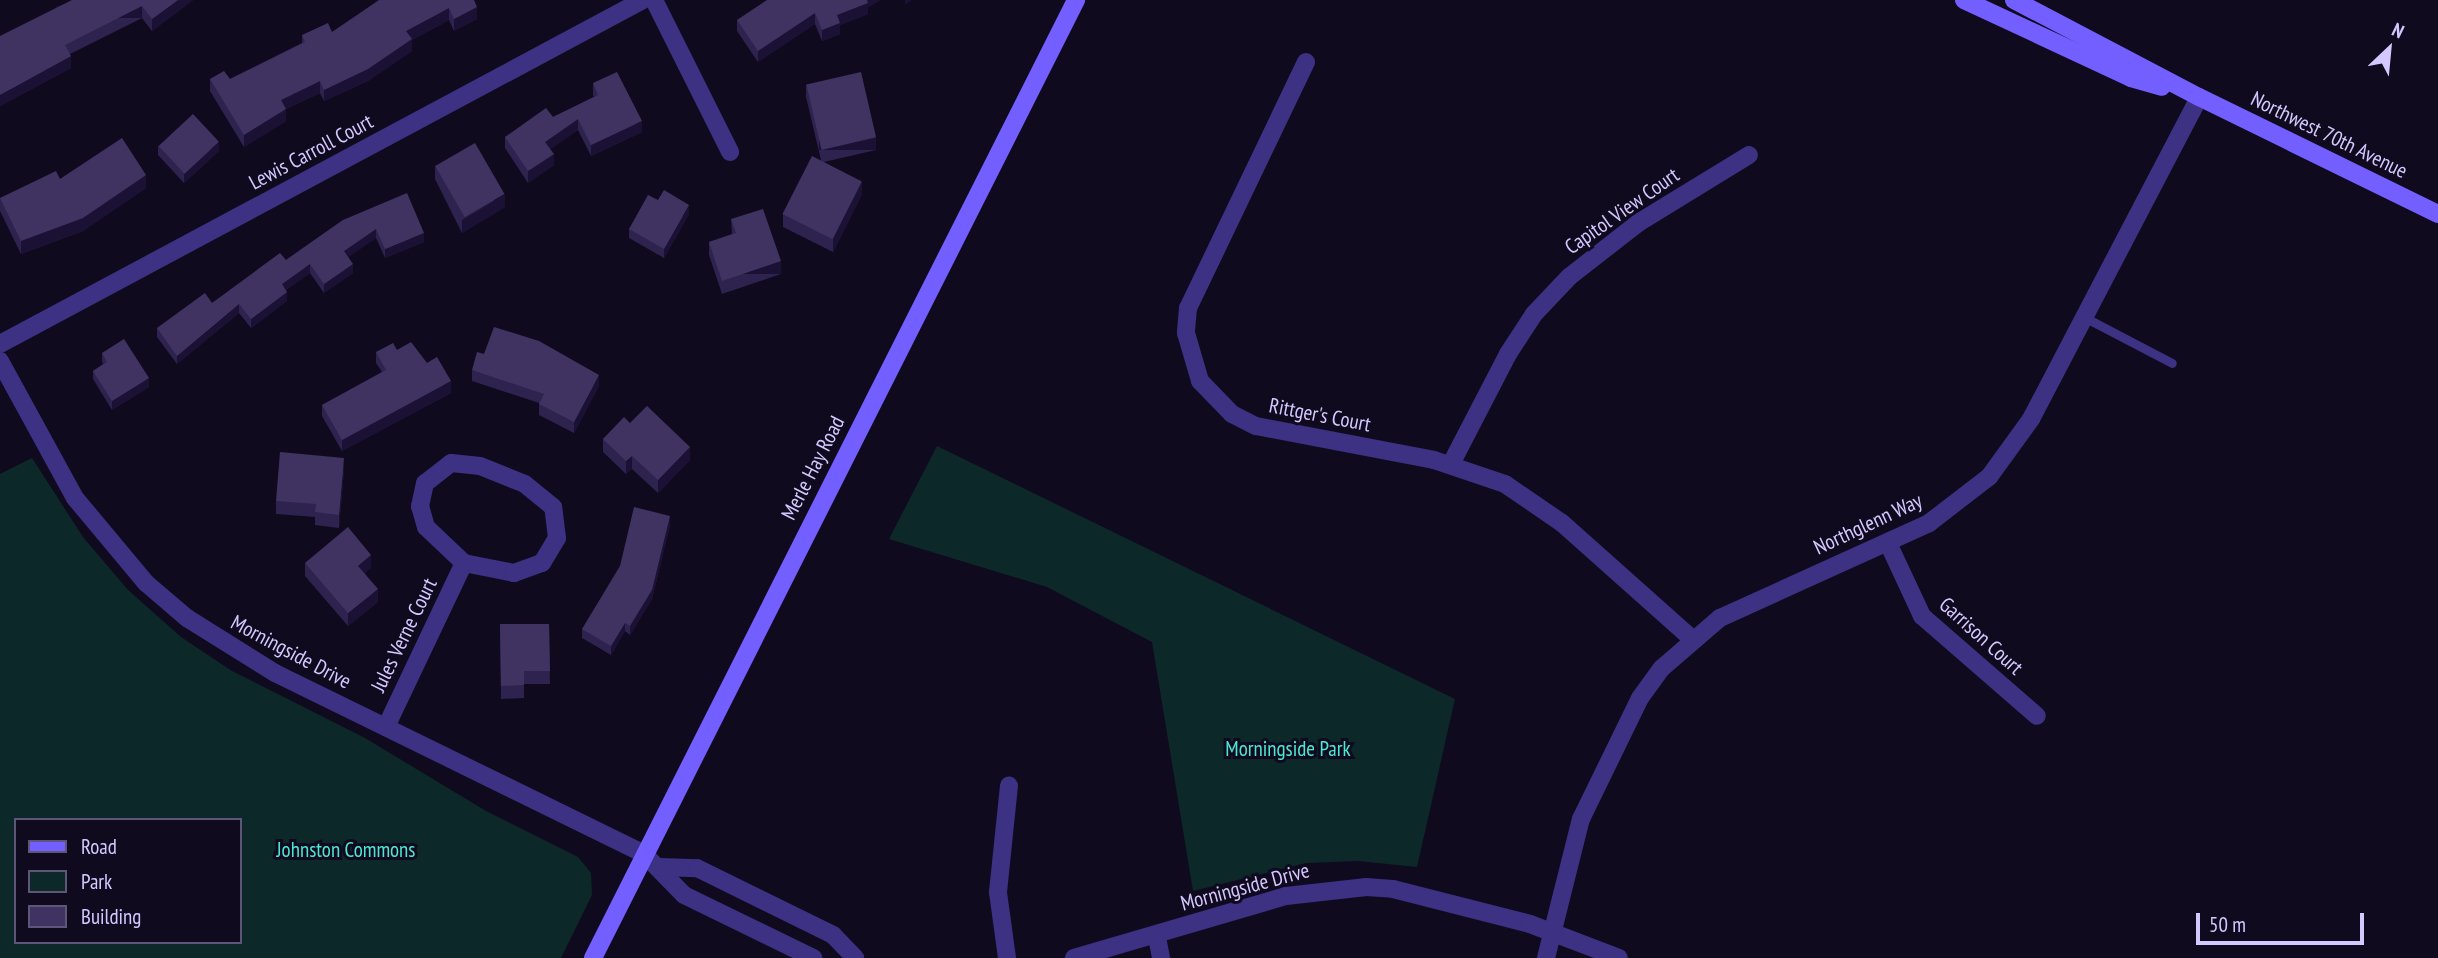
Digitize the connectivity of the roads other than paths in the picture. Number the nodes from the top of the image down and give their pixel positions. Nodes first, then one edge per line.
1 (643, 0) edge
2 (654, 0) edge
3 (1076, 0) edge
4 (1964, 0) edge
5 (2014, 0) edge
6 (1306, 62) dead end
7 (2199, 97) junction
8 (730, 152) dead end
9 (1749, 155) dead end
10 (2438, 214) edge
11 (2084, 317) junction
12 (0, 344) edge
13 (0, 361) edge
14 (2172, 363) dead end
15 (1451, 464) junction
16 (1888, 542) junction
17 (464, 564) junction
18 (1692, 639) junction
19 (2037, 716) dead end
20 (386, 727) junction
21 (1009, 786) dead end
22 (644, 854) junction
23 (660, 867) junction
24 (1552, 932) junction
25 (1157, 937) junction
26 (593, 958) edge
27 (813, 958) edge
28 (855, 958) edge
29 (1007, 958) edge
30 (1074, 958) edge
31 (1161, 958) edge
32 (1546, 958) edge
33 (1619, 958) edge

1 - 12 street, Lewis Carroll Court
2 - 8 street
3 - 22 main road, Merle Hay Road
4 - 7 main road, Northwest 70th Avenue
5 - 7 main road, Northwest 70th Avenue
6 - 15 street, Rittger's Court
7 - 10 main road, Northwest 70th Avenue
7 - 11 street, Northglenn Way
9 - 15 street, Capitol View Court
11 - 14 lane
11 - 16 street, Northglenn Way
13 - 20 street, Morningside Drive
15 - 18 street, Rittger's Court
16 - 18 street, Northglenn Way
16 - 19 street, Garrison Court
17 - 17 street, Jules Verne Court
17 - 20 street, Jules Verne Court
18 - 24 street, Northglenn Way
20 - 22 street, Morningside Drive
21 - 29 street
22 - 23 street, Morningside Drive
22 - 26 main road, Merle Hay Road
23 - 27 street, Morningside Drive
23 - 28 street
24 - 25 street, Morningside Drive
24 - 32 street, Northglenn Way
24 - 33 street, Morningside Drive
25 - 30 street, Morningside Drive
25 - 31 street

